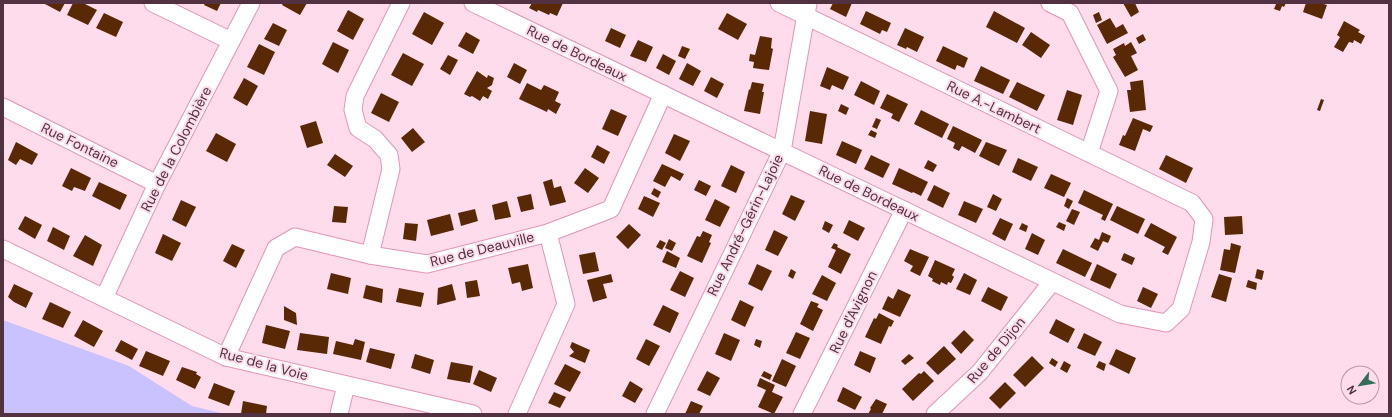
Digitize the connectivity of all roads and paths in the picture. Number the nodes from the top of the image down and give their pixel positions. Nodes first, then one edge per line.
1 (152, 3) edge
2 (251, 3) edge
3 (401, 3) edge
4 (473, 3) edge
5 (779, 3) edge
6 (1050, 3) edge
7 (807, 10) edge
8 (231, 41) junction
9 (663, 94) junction
10 (3, 107) edge
11 (782, 151) junction
12 (1089, 153) junction
13 (157, 184) junction
14 (904, 210) junction
15 (1204, 219) joint
16 (548, 233) junction
17 (3, 249) edge
18 (370, 255) junction
19 (1052, 282) junction
20 (104, 298) junction
21 (226, 357) junction
22 (346, 384) junction
23 (339, 414) edge
24 (473, 414) edge
25 (516, 414) edge
26 (655, 414) edge
27 (802, 414) edge
28 (935, 414) edge

1 - 8 street
2 - 8 street, Rue de la Colombière
3 - 18 street
4 - 9 street, Rue de Bordeaux
5 - 7 street, Rue A.-Lambert
6 - 12 street
7 - 11 street, Rue André-Gérin-Lajoie
7 - 12 street, Rue A.-Lambert
8 - 13 street, Rue de la Colombière
9 - 11 street, Rue de Bordeaux
9 - 16 street, Rue de Deauville
10 - 13 street, Rue Fontaine
11 - 14 street, Rue de Bordeaux
11 - 26 street, Rue André-Gérin-Lajoie
12 - 15 street, Rue A.-Lambert
13 - 20 street, Rue de la Colombière
14 - 19 street, Rue de Bordeaux
14 - 27 street, Rue d'Avignon
15 - 19 street, Rue de Bordeaux
16 - 18 street, Rue de Deauville
16 - 25 street
17 - 20 street, Rue de la Voie
18 - 21 street, Rue de Deauville
19 - 28 street, Rue de Dijon
20 - 21 street, Rue de la Voie
21 - 22 street, Rue de la Voie
22 - 23 street
22 - 24 street, Rue de la Voie

